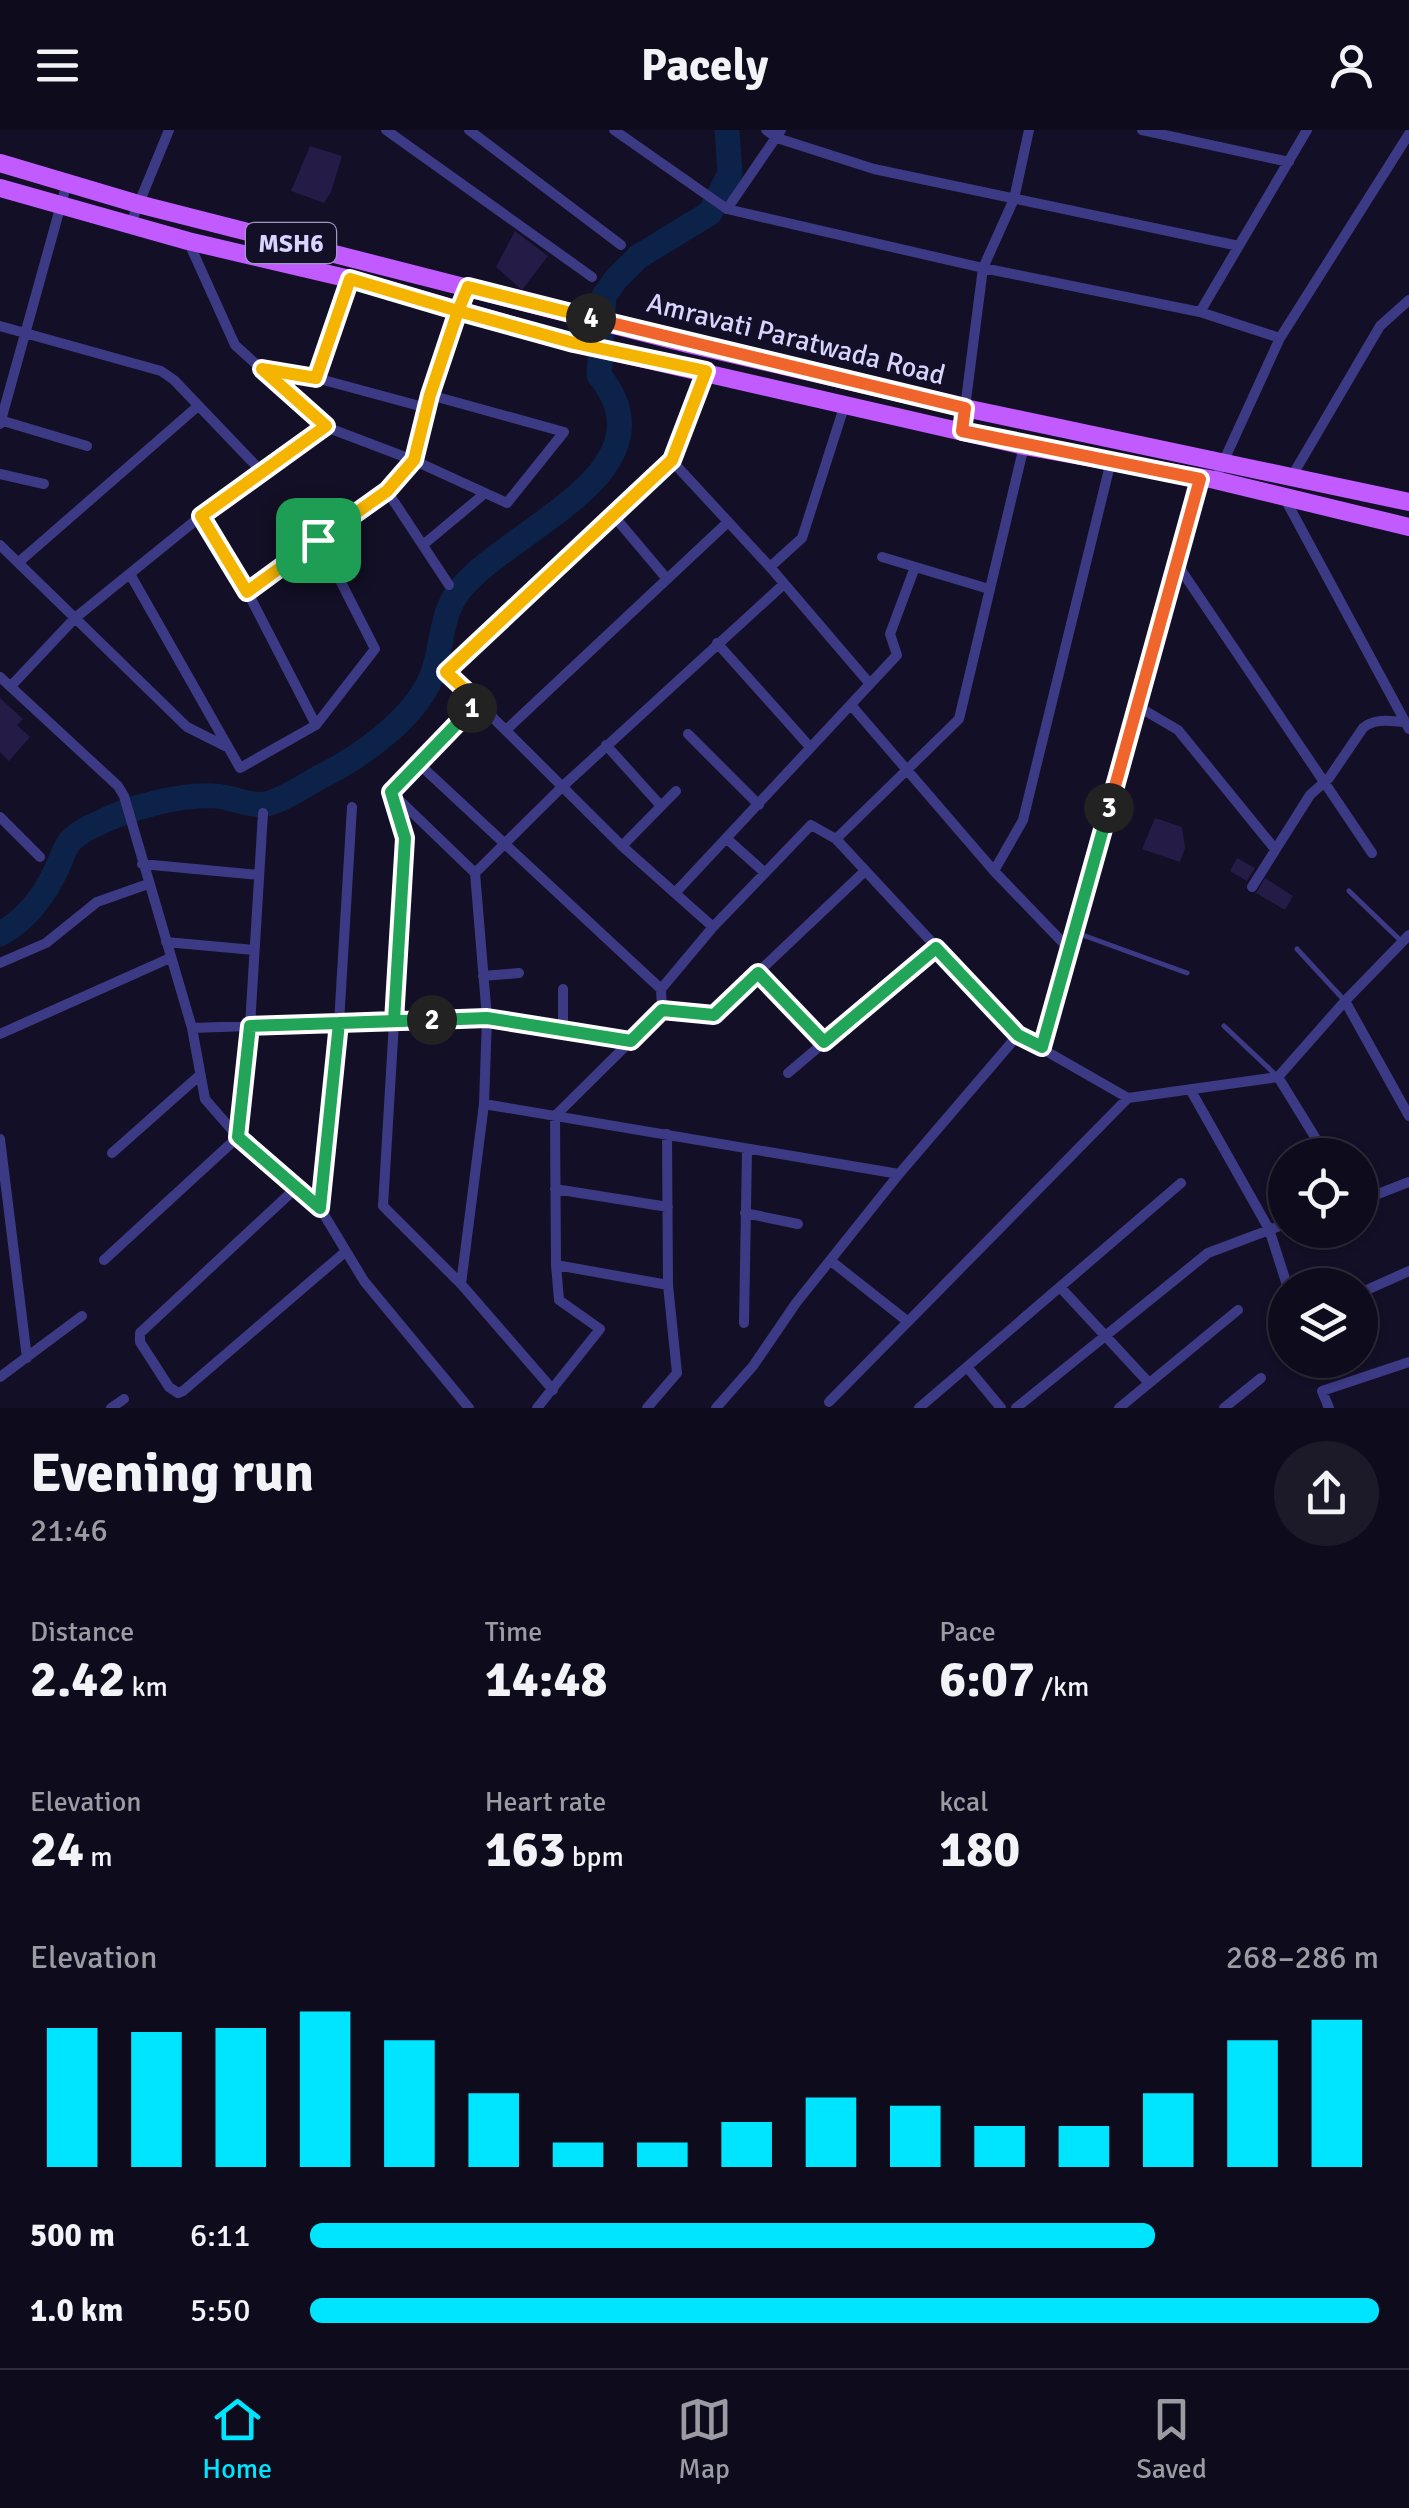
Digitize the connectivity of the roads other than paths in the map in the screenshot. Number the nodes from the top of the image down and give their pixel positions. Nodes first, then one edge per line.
1 (169, 130) edge
2 (386, 130) edge
3 (468, 130) edge
4 (490, 130) edge
5 (614, 130) edge
6 (766, 130) edge
7 (1029, 130) edge
8 (1142, 130) edge
9 (1308, 130) edge
10 (779, 134) edge
11 (1409, 134) edge
12 (484, 142) junction
13 (1289, 162) junction
14 (0, 163) edge
15 (67, 183) junction
16 (0, 188) edge
17 (1014, 199) junction
18 (60, 204) junction
19 (138, 204) junction
20 (723, 206) junction
21 (130, 225) junction
22 (188, 241) junction
23 (621, 245) dead end
24 (1239, 246) junction
25 (983, 268) junction
26 (592, 277) dead end
27 (350, 279) junction
28 (468, 287) junction
29 (1409, 300) edge
30 (458, 311) junction
31 (1200, 312) junction
32 (0, 326) edge
33 (25, 333) junction
34 (1280, 338) junction
35 (262, 369) junction
36 (706, 371) junction
37 (316, 378) junction
38 (430, 395) junction
39 (846, 403) junction
40 (198, 406) junction
41 (426, 408) junction
42 (965, 408) junction
43 (0, 421) edge
44 (326, 426) junction
45 (962, 431) junction
46 (87, 446) dead end
47 (1024, 446) junction
48 (414, 460) junction
49 (672, 460) junction
50 (1224, 460) junction
51 (1111, 461) junction
52 (262, 472) junction
53 (0, 474) edge
54 (1292, 476) junction
55 (1207, 480) junction
56 (44, 484) dead end
57 (387, 491) junction
58 (484, 494) junction
59 (1284, 496) junction
60 (1409, 502) edge
61 (201, 516) junction
62 (613, 516) junction
63 (728, 522) junction
64 (1403, 525) edge
65 (318, 540) junction
66 (0, 545) edge
67 (423, 545) junction
68 (882, 558) dead end
69 (18, 562) junction
70 (1177, 564) junction
71 (770, 567) junction
72 (915, 567) junction
73 (130, 574) junction
74 (667, 580) junction
75 (784, 584) junction
76 (448, 585) dead end
77 (990, 589) junction
78 (247, 592) junction
79 (76, 618) junction
80 (717, 643) junction
81 (0, 677) edge
82 (870, 684) junction
83 (10, 686) junction
84 (478, 702) junction
85 (851, 705) junction
86 (1138, 706) junction
87 (316, 725) junction
88 (1406, 726) edge
89 (506, 730) junction
90 (688, 734) dead end
91 (225, 746) junction
92 (606, 746) junction
93 (810, 748) junction
94 (418, 763) junction
95 (904, 770) junction
96 (1325, 782) junction
97 (563, 786) junction
98 (676, 791) dead end
99 (391, 792) junction
100 (759, 805) junction
101 (661, 806) junction
102 (352, 808) dead end
103 (263, 814) dead end
104 (0, 816) edge
105 (727, 839) junction
106 (836, 839) junction
107 (504, 843) junction
108 (622, 846) junction
109 (1275, 850) junction
110 (1372, 854) dead end
111 (40, 857) dead end
112 (142, 864) junction
113 (865, 871) junction
114 (994, 871) junction
115 (764, 872) junction
116 (475, 873) junction
117 (259, 875) junction
118 (148, 884) junction
119 (1252, 887) dead end
120 (1349, 891) dead end
121 (675, 893) junction
122 (713, 927) junction
123 (1074, 932) junction
124 (1406, 939) edge
125 (166, 942) junction
126 (936, 948) junction
127 (1297, 948) dead end
128 (254, 950) junction
129 (1070, 950) junction
130 (170, 958) junction
131 (0, 963) edge
132 (758, 973) junction
133 (1186, 973) dead end
134 (519, 974) dead end
135 (484, 976) junction
136 (563, 989) dead end
137 (660, 989) junction
138 (1345, 1001) junction
139 (662, 1010) junction
140 (487, 1018) junction
141 (394, 1021) junction
142 (339, 1023) junction
143 (250, 1026) junction
144 (1224, 1026) dead end
145 (192, 1028) junction
146 (562, 1030) junction
147 (0, 1034) edge
148 (1018, 1035) junction
149 (631, 1041) junction
150 (824, 1042) junction
151 (1042, 1047) junction
152 (788, 1074) dead end
153 (200, 1075) junction
154 (1278, 1077) junction
155 (1190, 1089) junction
156 (1128, 1098) junction
157 (484, 1104) junction
158 (555, 1116) junction
159 (1409, 1116) edge
160 (667, 1134) junction
161 (238, 1137) junction
162 (1316, 1138) edge
163 (0, 1139) edge
164 (747, 1151) junction
165 (112, 1153) dead end
166 (899, 1174) junction
167 (1409, 1182) edge
168 (1181, 1183) dead end
169 (296, 1188) junction
170 (556, 1188) junction
171 (3, 1189) edge
172 (1409, 1190) edge
173 (1378, 1194) edge
174 (668, 1207) junction
175 (320, 1208) junction
176 (745, 1213) junction
177 (798, 1224) dead end
178 (1268, 1227) edge
179 (1268, 1229) edge
180 (345, 1252) junction
181 (104, 1260) dead end
182 (831, 1261) junction
183 (556, 1265) junction
184 (1409, 1271) edge
185 (462, 1284) junction
186 (1378, 1284) edge
187 (668, 1285) junction
188 (1060, 1287) junction
189 (1238, 1310) dead end
190 (82, 1316) dead end
191 (908, 1321) junction
192 (744, 1323) dead end
193 (1105, 1336) junction
194 (27, 1358) junction
195 (1409, 1362) edge
196 (966, 1367) junction
197 (0, 1377) edge
198 (1261, 1378) dead end
199 (1148, 1384) junction
200 (554, 1390) junction
201 (124, 1399) dead end
202 (829, 1402) dead end
203 (718, 1407) edge
204 (110, 1408) edge
205 (469, 1408) edge
206 (537, 1408) edge
207 (647, 1408) edge
208 (919, 1408) edge
209 (1001, 1408) edge
210 (1016, 1408) edge
211 (1119, 1408) edge
212 (1224, 1408) edge
213 (1328, 1408) edge

1 - 19 street
2 - 26 street
3 - 12 street
4 - 12 street
5 - 20 street
6 - 10 street
7 - 17 street
8 - 13 street
9 - 13 street
10 - 17 street
10 - 20 street
11 - 34 street
12 - 23 street
13 - 24 street
14 - 15 main road, Amravati Paratwada Road / MSH6
15 - 18 street
15 - 19 main road, Amravati Paratwada Road / MSH6
16 - 18 main road, Amravati Paratwada Road / MSH6
17 - 24 street
17 - 25 street
18 - 21 main road, Amravati Paratwada Road / MSH6
18 - 33 street
19 - 21 street
19 - 28 main road, Amravati Paratwada Road / MSH6
20 - 25 street
21 - 22 main road, Amravati Paratwada Road / MSH6
22 - 27 main road, Amravati Paratwada Road / MSH6
22 - 35 street
24 - 31 street
25 - 31 street
25 - 42 street
27 - 30 main road, Amravati Paratwada Road / MSH6
27 - 37 street
28 - 30 street
28 - 42 main road, Amravati Paratwada Road / MSH6
29 - 54 street
30 - 36 main road, Amravati Paratwada Road / MSH6
30 - 38 street
31 - 34 street
32 - 33 street
33 - 40 street
33 - 43 street
34 - 50 street
35 - 37 street
35 - 44 street
36 - 39 main road, Amravati Paratwada Road / MSH6
36 - 49 street
37 - 41 street
38 - 41 street
38 - 58 street
39 - 45 main road, Amravati Paratwada Road / MSH6
39 - 71 street
40 - 52 street
40 - 69 street
41 - 48 street
42 - 45 street
42 - 50 main road, Amravati Paratwada Road / MSH6
43 - 46 street
44 - 48 street
44 - 52 street
45 - 47 main road, Amravati Paratwada Road / MSH6
47 - 51 main road, Amravati Paratwada Road / MSH6
47 - 77 street
48 - 57 street
48 - 58 street
49 - 62 street
49 - 63 street
50 - 54 main road, Amravati Paratwada Road / MSH6
50 - 55 street
51 - 55 main road, Amravati Paratwada Road / MSH6
51 - 114 street
52 - 61 street
53 - 56 street
54 - 60 main road, Amravati Paratwada Road / MSH6
55 - 59 main road, Amravati Paratwada Road / MSH6
55 - 70 street
57 - 65 street
57 - 67 street
58 - 67 street
59 - 64 main road, Amravati Paratwada Road / MSH6
59 - 88 street
60 - 64 street
61 - 73 street
61 - 78 street
62 - 74 street
62 - 84 street
63 - 71 street
63 - 74 street
65 - 78 street
65 - 87 street
66 - 69 street
67 - 76 street
68 - 72 street
69 - 79 street
70 - 86 street
70 - 96 street
71 - 75 street
72 - 77 street
72 - 82 street
73 - 79 street
73 - 91 street
74 - 89 street
75 - 80 street
75 - 82 street
77 - 95 street
78 - 87 street
79 - 83 street
79 - 91 street
80 - 92 street
80 - 93 street
81 - 83 street
82 - 85 street
83 - 112 street
84 - 89 street
84 - 94 street
85 - 93 street
85 - 95 street
86 - 109 street
86 - 123 street
87 - 91 street
88 - 96 street
89 - 97 street
90 - 100 street
92 - 97 street
92 - 101 street
93 - 100 street
94 - 99 street
94 - 107 street
95 - 106 street
95 - 114 street
96 - 109 street
96 - 110 street
97 - 107 street
97 - 108 street
98 - 101 street
99 - 116 street
99 - 141 street
100 - 105 street
101 - 108 street
102 - 142 street
103 - 117 street
104 - 111 street
105 - 115 street
105 - 121 street
106 - 113 street
106 - 115 street
107 - 116 street
107 - 137 street
108 - 121 street
109 - 119 street
112 - 117 street
112 - 118 street
113 - 126 street
113 - 132 street
114 - 129 street
115 - 122 street
116 - 135 street
117 - 128 street
118 - 125 street
118 - 131 street
120 - 124 lane
121 - 122 street
122 - 137 street
123 - 129 street
123 - 133 lane
124 - 138 street
125 - 128 street
125 - 130 street
126 - 148 street
126 - 150 street
127 - 138 lane
128 - 143 street
129 - 151 street
130 - 145 street
130 - 147 street
132 - 139 street
132 - 150 street
134 - 135 street
135 - 140 street
136 - 146 street
137 - 139 street
138 - 154 street
138 - 159 street
139 - 149 street
140 - 141 street
140 - 146 street
140 - 157 street
141 - 142 street
141 - 185 street
142 - 143 street
142 - 175 street
143 - 145 street
143 - 161 street
144 - 154 lane
145 - 153 street
146 - 149 street
148 - 151 street
148 - 166 street
149 - 158 street
150 - 152 street
151 - 156 street
153 - 161 street
153 - 165 street
154 - 155 street
154 - 162 street
155 - 156 street
155 - 178 street
156 - 191 street
157 - 158 street
157 - 185 street
158 - 160 street
158 - 170 street
160 - 164 street
160 - 174 street
161 - 169 street
161 - 181 street
163 - 171 street
164 - 166 street
164 - 176 street
166 - 182 street
167 - 172 street
167 - 173 street
168 - 188 street
169 - 175 street
169 - 180 street
170 - 174 street
170 - 183 street
171 - 194 street
174 - 187 street
175 - 180 street
176 - 177 street
176 - 192 street
179 - 193 street
180 - 205 street
182 - 191 street
182 - 203 street
183 - 187 street
183 - 200 street
184 - 186 street
185 - 200 street
187 - 207 street
188 - 193 street
188 - 196 street
189 - 199 street
190 - 194 street
191 - 202 street
193 - 199 street
193 - 210 street
194 - 197 street
195 - 213 street
196 - 208 street
196 - 209 street
198 - 212 street
199 - 211 street
200 - 206 street
201 - 204 street

